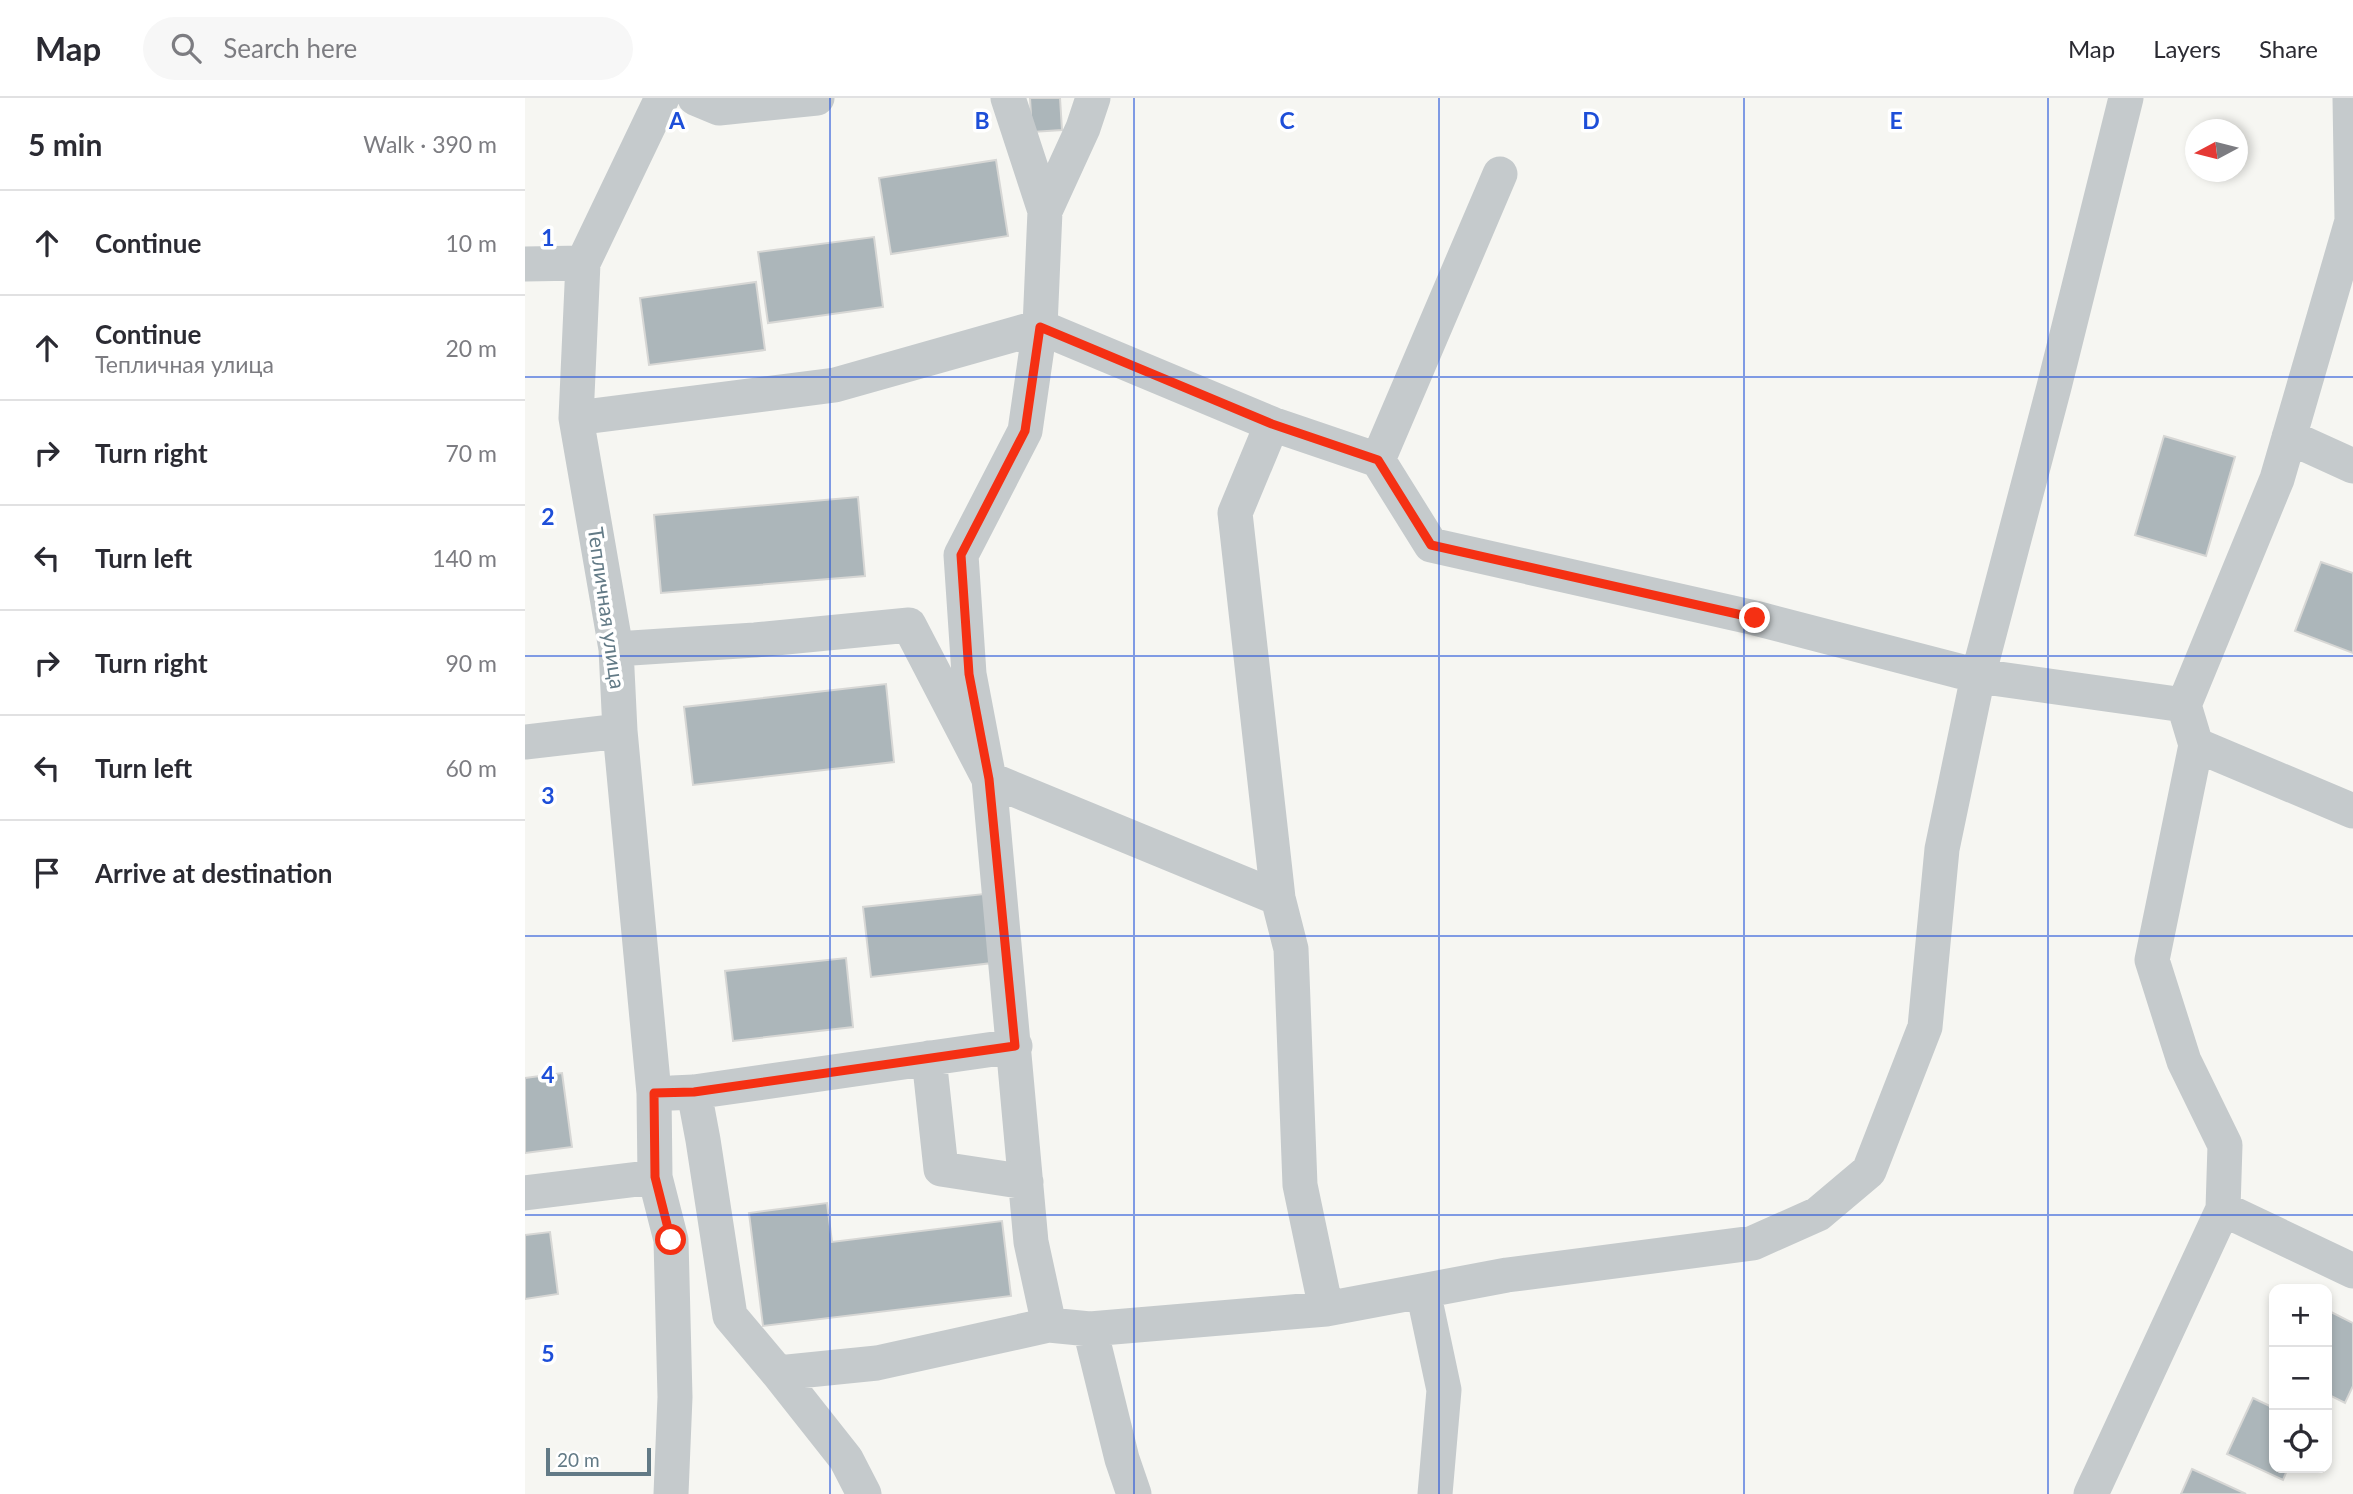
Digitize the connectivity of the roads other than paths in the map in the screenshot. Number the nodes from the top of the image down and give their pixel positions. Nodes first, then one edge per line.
1 (662, 98) edge
2 (695, 98) edge
3 (817, 98) edge
4 (1008, 98) edge
5 (1093, 98) edge
6 (2126, 98) edge
7 (2350, 98) edge
8 (1500, 174) dead end
9 (1045, 211) junction
10 (583, 263) junction
11 (525, 264) edge
12 (1040, 327) junction
13 (576, 418) junction
14 (1272, 424) junction
15 (2289, 437) junction
16 (1378, 460) junction
17 (2353, 466) edge
18 (616, 649) junction
19 (1978, 676) junction
20 (2184, 705) junction
21 (621, 730) junction
22 (525, 742) edge
23 (2196, 745) junction
24 (989, 779) junction
25 (2353, 811) edge
26 (1277, 898) junction
27 (1015, 1046) junction
28 (929, 1058) junction
29 (694, 1092) junction
30 (654, 1093) junction
31 (655, 1177) junction
32 (1026, 1182) junction
33 (525, 1193) edge
34 (2223, 1209) junction
35 (2353, 1271) edge
36 (1423, 1291) junction
37 (1326, 1309) junction
38 (1049, 1325) junction
39 (1090, 1329) junction
40 (778, 1373) junction
41 (671, 1494) edge
42 (864, 1494) edge
43 (1134, 1494) edge
44 (1435, 1494) edge
45 (2091, 1494) edge

1 - 10 street, Тепличная улица
2 - 3 street
4 - 9 street
5 - 9 street
6 - 19 street
7 - 15 street
8 - 16 street
9 - 12 street
10 - 11 street
10 - 13 street, Тепличная улица
12 - 13 street
12 - 14 street
12 - 24 street
13 - 18 street, Тепличная улица
14 - 16 street
14 - 26 street
15 - 17 street
15 - 20 street
16 - 19 street
18 - 21 street, Тепличная улица
18 - 24 street
19 - 20 street
19 - 36 street
20 - 23 street
21 - 22 street
21 - 30 street, Тепличная улица
23 - 25 street
23 - 34 street
24 - 26 street
24 - 27 street
26 - 37 street
27 - 28 street
27 - 32 street
28 - 29 street
28 - 32 street
29 - 30 street
29 - 40 street
30 - 31 street, Тепличная улица
31 - 33 street
31 - 41 street, Тепличная улица
32 - 38 street
34 - 35 street
34 - 45 street
36 - 37 street
36 - 44 street
37 - 39 street
38 - 39 street
38 - 40 street
39 - 43 street
40 - 42 street

